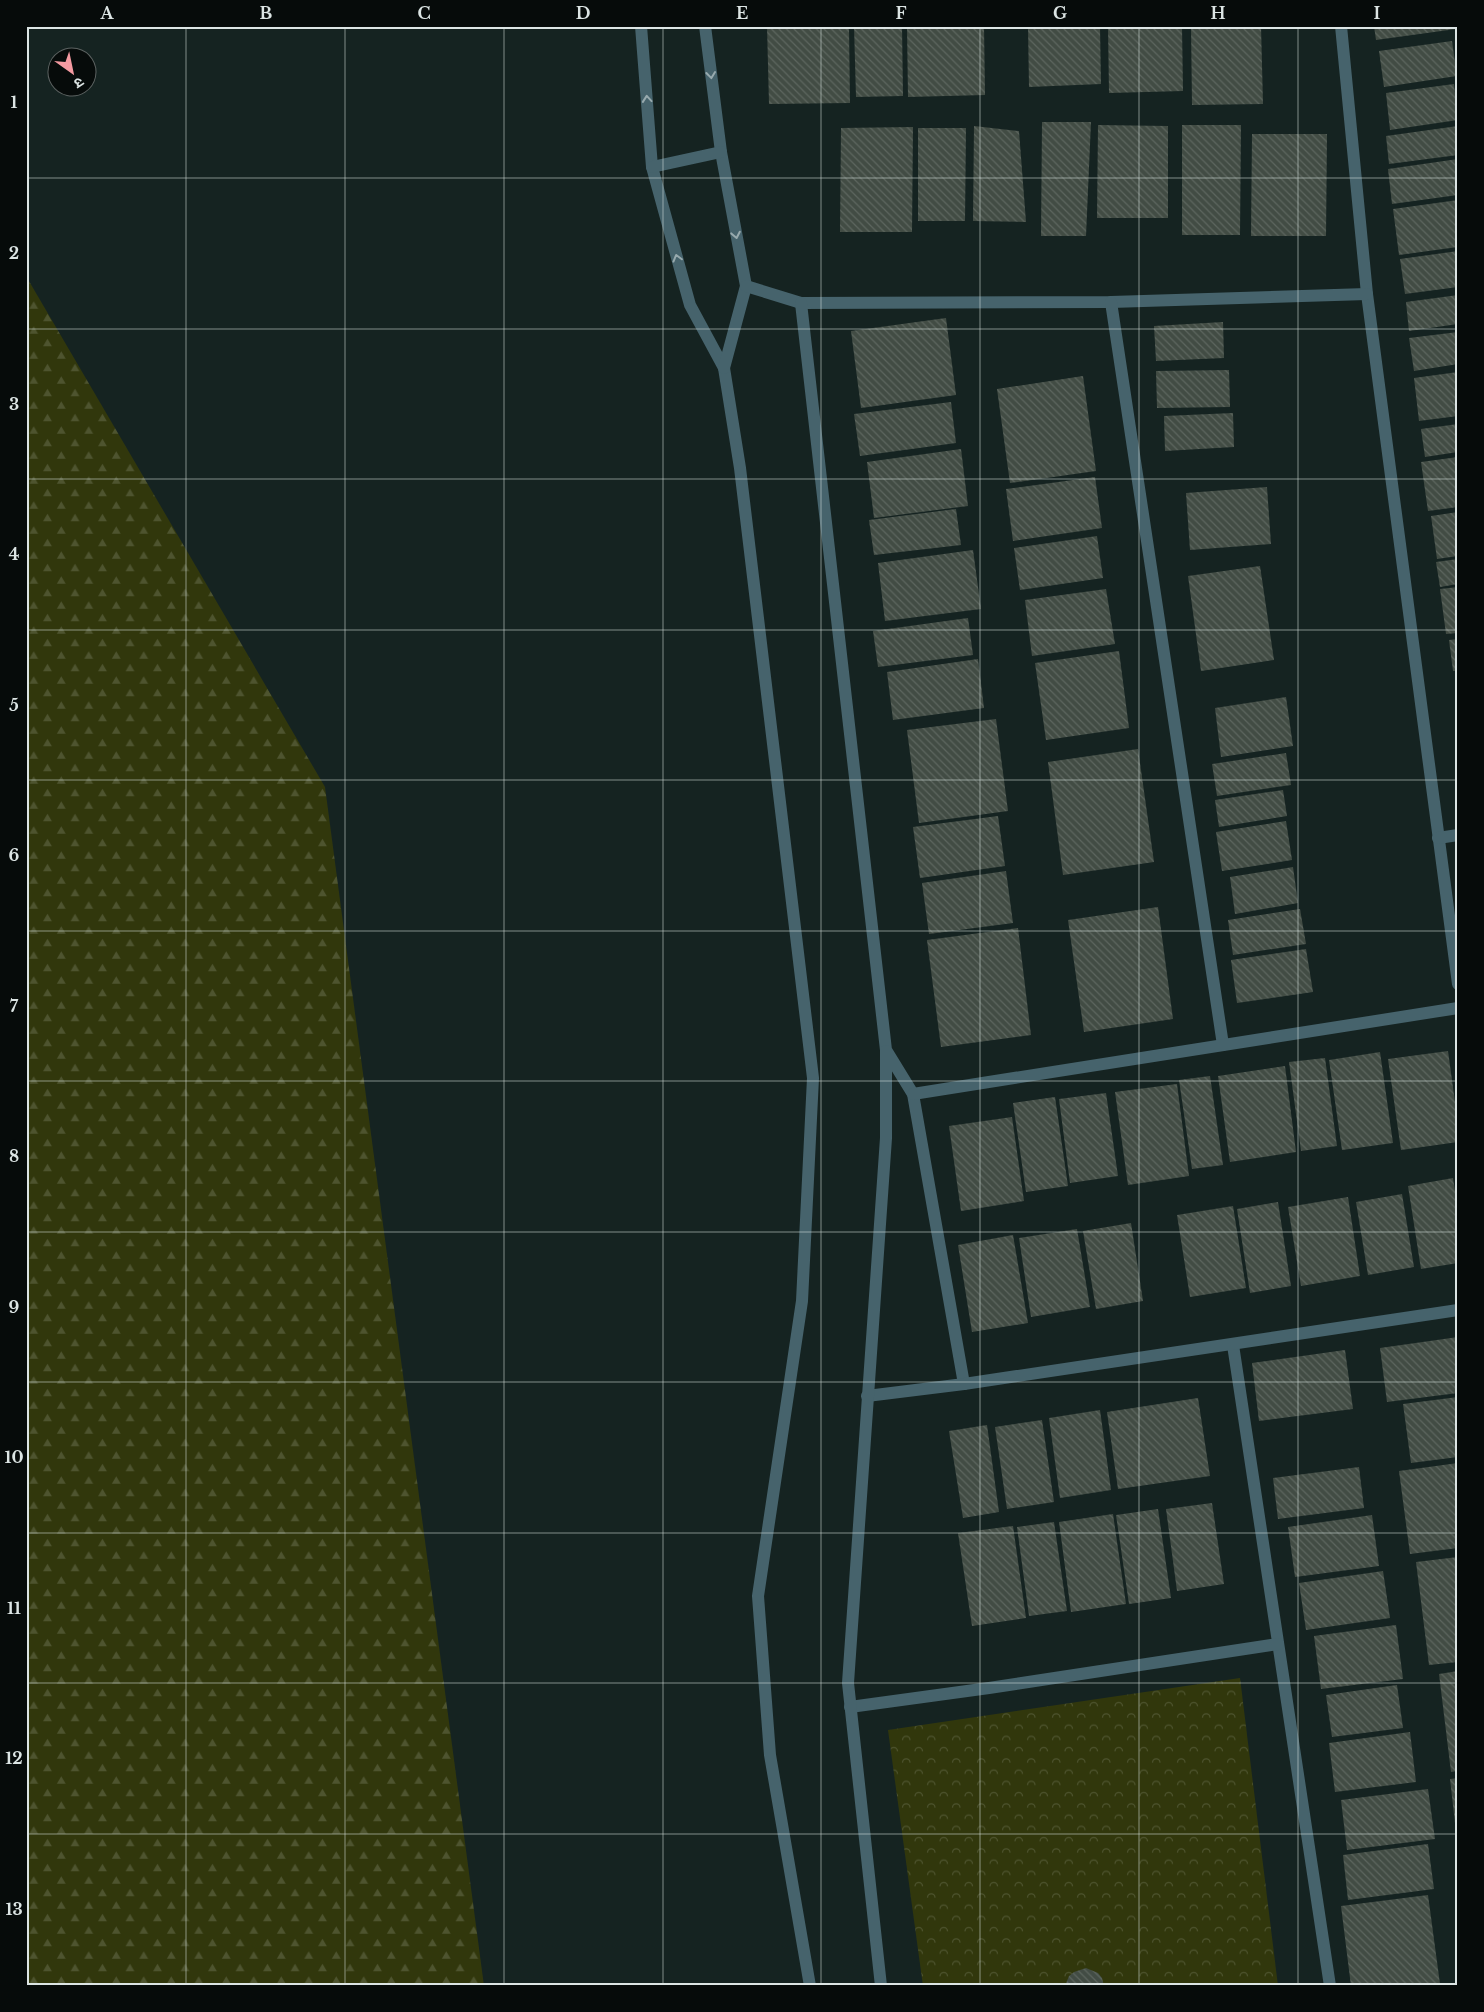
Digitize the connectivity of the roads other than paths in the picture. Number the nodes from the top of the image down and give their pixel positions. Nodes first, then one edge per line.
1 (641, 26) edge
2 (705, 26) edge
3 (1341, 26) edge
4 (721, 152) junction
5 (652, 167) junction
6 (746, 286) junction
7 (1367, 294) junction
8 (1111, 302) junction
9 (801, 303) junction
10 (724, 368) junction
11 (1458, 835) edge
12 (1438, 838) junction
13 (1458, 984) edge
14 (1458, 1008) edge
15 (1223, 1044) junction
16 (886, 1050) junction
17 (913, 1094) junction
18 (1458, 1310) edge
19 (1233, 1345) junction
20 (964, 1384) junction
21 (867, 1396) junction
22 (1278, 1644) junction
23 (850, 1707) junction
24 (810, 1986) edge
25 (882, 1986) edge
26 (1330, 1986) edge

5 -> 1 street
2 -> 4 street
3 - 7 street
4 - 5 street
4 -> 6 street
10 -> 5 street
6 - 9 street
6 - 10 street
7 - 8 street
7 - 12 street
8 - 9 street
8 - 15 street
9 - 16 street
10 - 24 street
11 - 12 street
12 - 13 street
14 - 15 street
15 - 17 street
16 - 17 street
16 - 21 street
17 - 20 street
18 - 19 street
19 - 20 street
19 - 22 street
20 - 21 street
21 - 23 street
22 - 23 street
22 - 26 street
23 - 25 street

